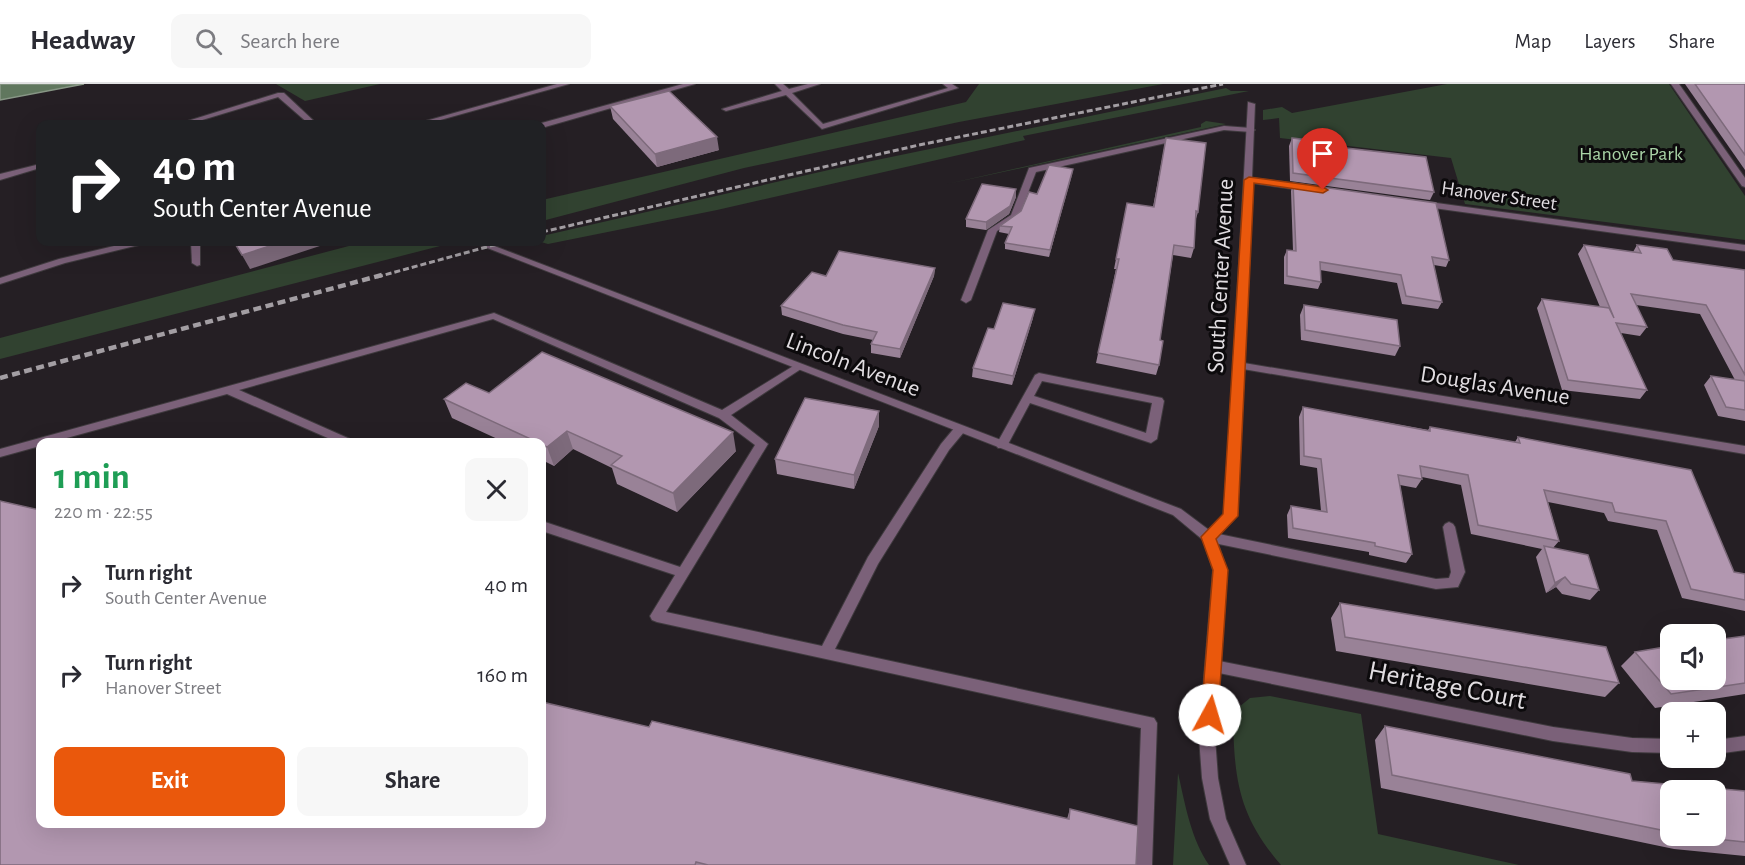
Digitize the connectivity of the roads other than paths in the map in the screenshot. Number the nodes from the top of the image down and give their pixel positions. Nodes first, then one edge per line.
1 (565, 84) edge
2 (691, 84) edge
3 (779, 84) edge
4 (816, 84) edge
5 (947, 84) edge
6 (1675, 84) edge
7 (788, 92) junction
8 (1251, 104) dead end
9 (726, 109) dead end
10 (196, 120) edge
11 (309, 120) edge
12 (433, 120) edge
13 (546, 124) edge
14 (1251, 130) junction
15 (36, 167) edge
16 (0, 177) edge
17 (1249, 180) junction
18 (1745, 184) edge
19 (1323, 190) edge
20 (1417, 203) edge
21 (124, 246) edge
22 (195, 246) edge
23 (487, 246) edge
24 (1745, 248) edge
25 (197, 263) dead end
26 (0, 281) edge
27 (966, 300) dead end
28 (1238, 365) junction
29 (799, 367) junction
30 (228, 390) junction
31 (1027, 398) junction
32 (723, 415) junction
33 (960, 429) junction
34 (54, 438) edge
35 (337, 438) edge
36 (36, 443) edge
37 (1002, 445) junction
38 (1745, 450) edge
39 (0, 453) edge
40 (546, 527) edge
41 (1449, 527) dead end
42 (1209, 537) junction
43 (683, 573) junction
44 (826, 652) junction
45 (1214, 666) junction
46 (1745, 743) edge
47 (1660, 746) edge
48 (1726, 746) edge
49 (1144, 865) edge
50 (1239, 865) edge

1 - 12 street
2 - 13 street
3 - 7 street
4 - 7 street
5 - 7 street
6 - 18 street
7 - 9 street
8 - 14 street, South Center Avenue
10 - 11 street
14 - 17 street, South Center Avenue
14 - 27 street
15 - 16 street
17 - 19 street
17 - 28 street, South Center Avenue
20 - 24 street, Hanover Street
21 - 26 street
22 - 25 street
23 - 29 street, Lincoln Avenue
28 - 38 street, Douglas Avenue
28 - 42 street, South Center Avenue
29 - 32 street
29 - 33 street, Lincoln Avenue
30 - 32 street
30 - 34 street
30 - 35 street
31 - 31 street
31 - 37 street
32 - 43 street
33 - 37 street, Lincoln Avenue
33 - 44 street
36 - 39 street
37 - 42 street, Lincoln Avenue
40 - 43 street
41 - 42 street
42 - 45 street
43 - 44 street
44 - 49 street
45 - 47 street, Heritage Court
45 - 50 street
46 - 48 street

